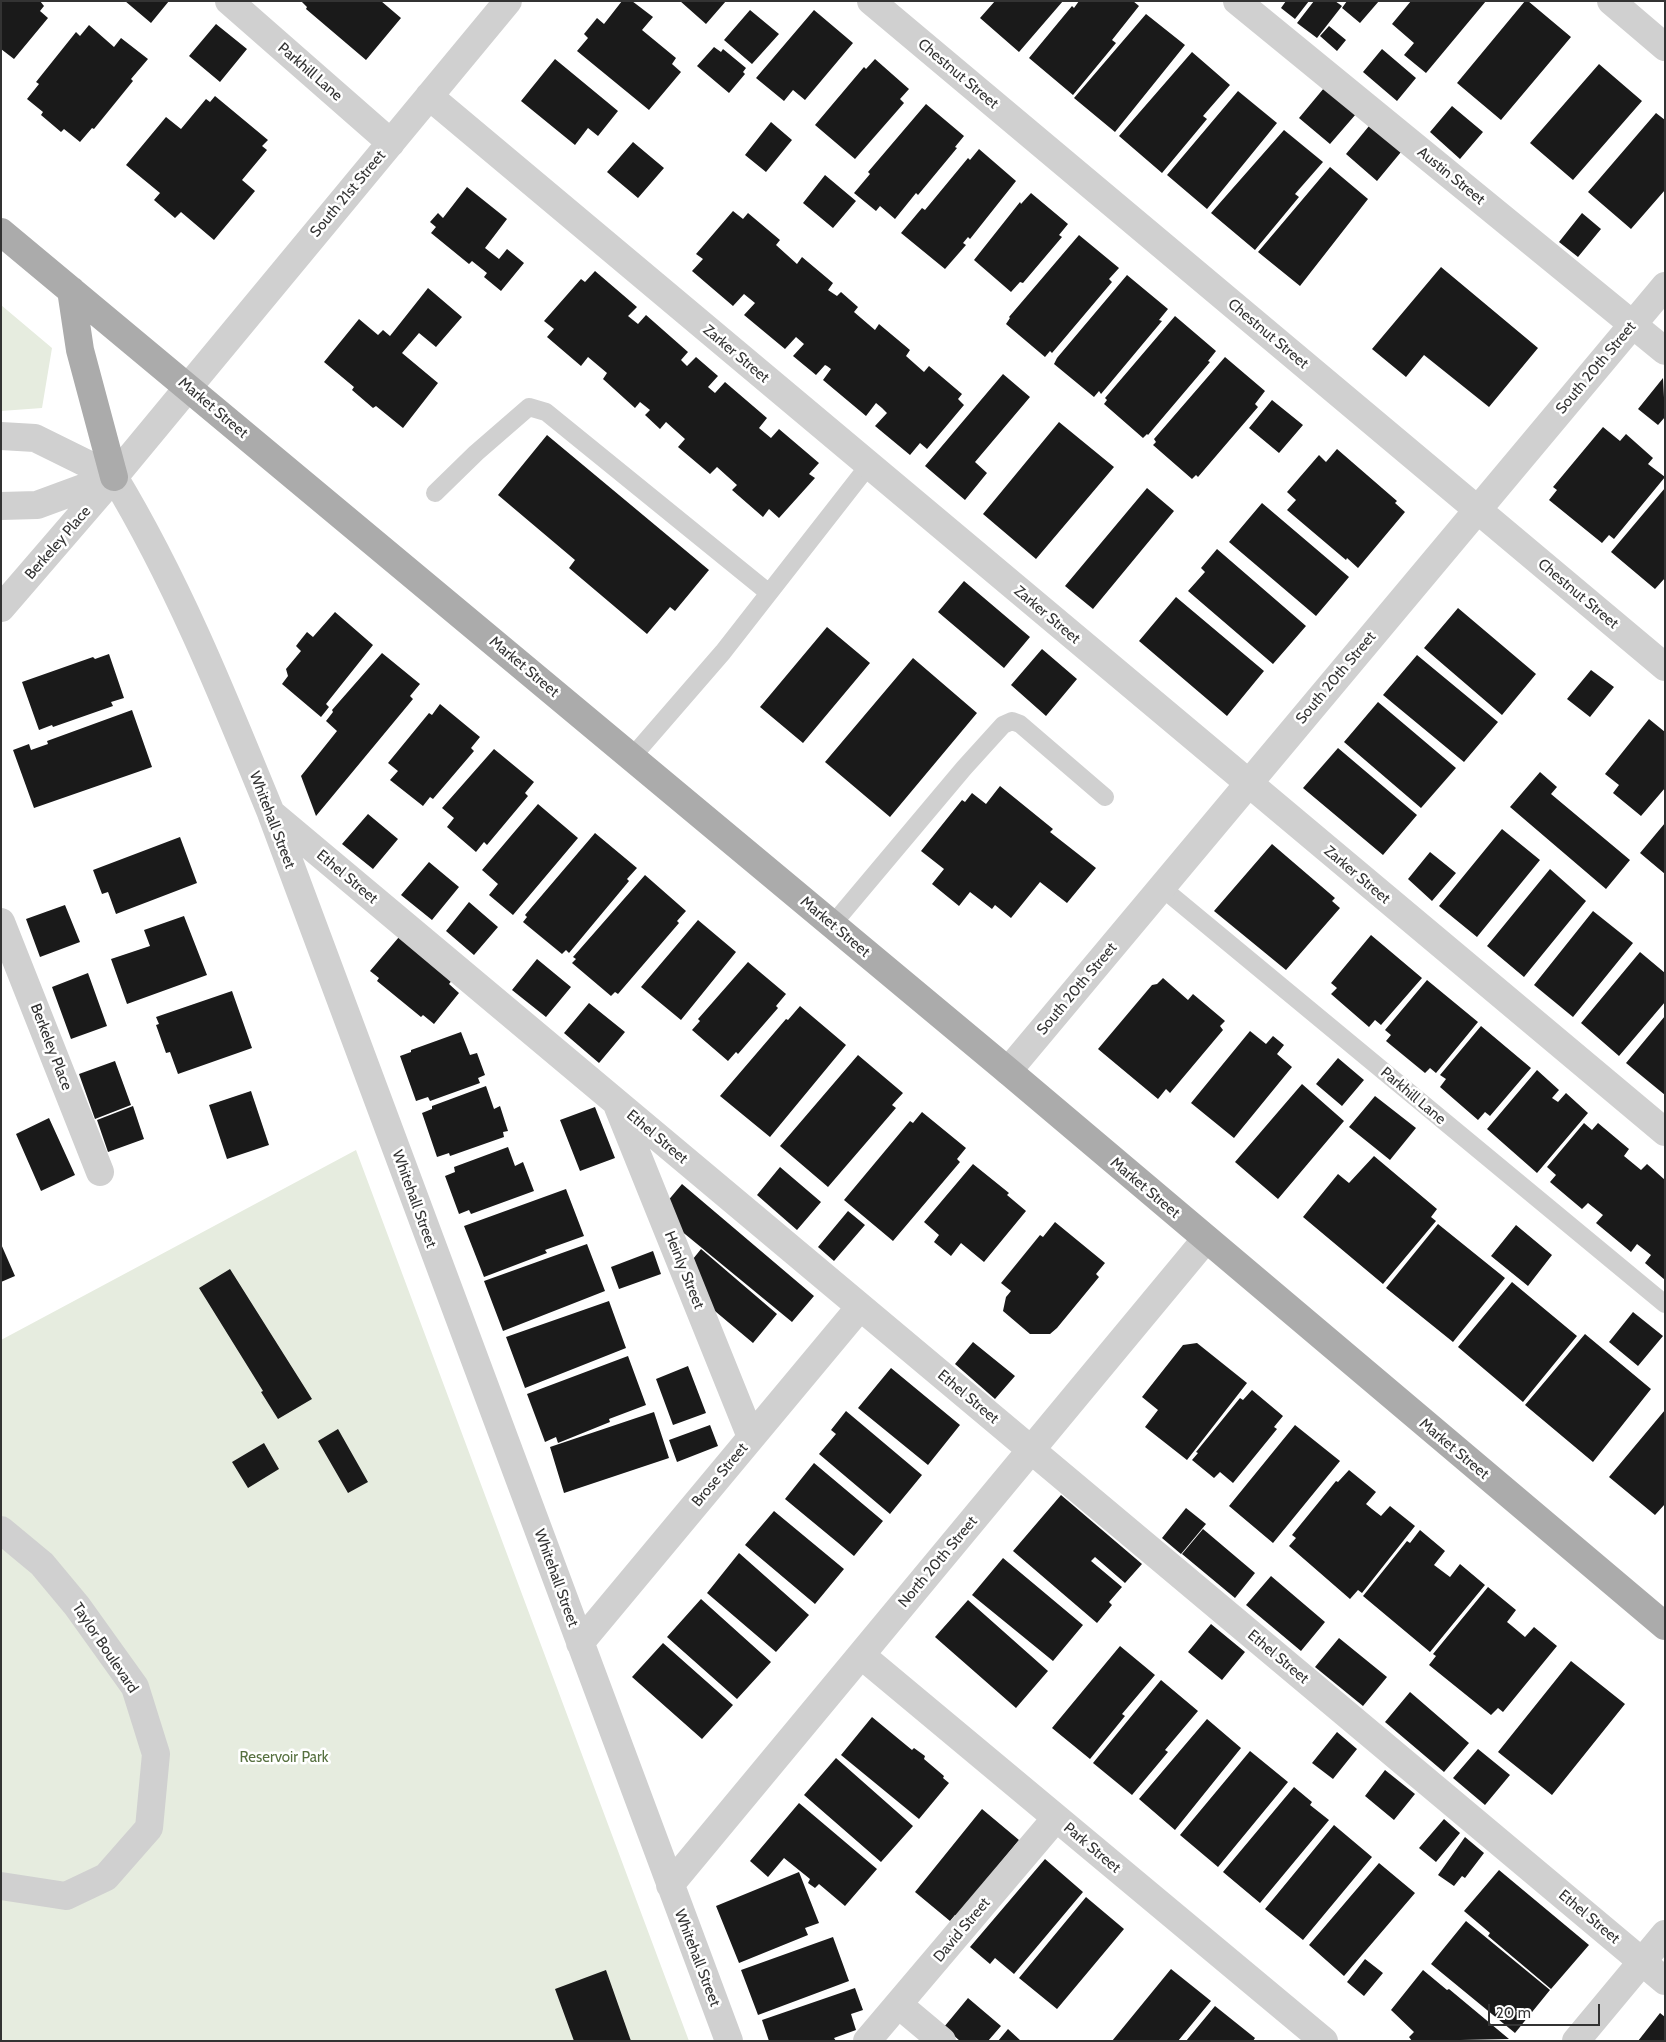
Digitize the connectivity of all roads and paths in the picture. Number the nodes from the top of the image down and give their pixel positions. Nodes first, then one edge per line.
1 (229, 1) edge
2 (508, 1) edge
3 (871, 1) edge
4 (1238, 1) edge
5 (1611, 1) edge
6 (1665, 47) edge
7 (429, 96) junction
8 (391, 143) junction
9 (1, 232) edge
10 (1665, 286) edge
11 (71, 290) junction
12 (1633, 324) junction
13 (1665, 351) edge
14 (188, 387) junction
15 (1, 436) edge
16 (869, 465) junction
17 (114, 477) junction
18 (435, 493) dead end
19 (1, 506) edge
20 (1477, 510) junction
21 (769, 593) junction
22 (1, 608) edge
23 (1665, 667) edge
24 (632, 757) junction
25 (1248, 784) junction
26 (1105, 796) dead end
27 (271, 813) junction
28 (1162, 888) junction
29 (1, 922) edge
30 (832, 925) junction
31 (1008, 1071) junction
32 (617, 1104) junction
33 (1665, 1132) edge
34 (100, 1172) dead end
35 (1206, 1239) junction
36 (1665, 1304) edge
37 (860, 1307) junction
38 (751, 1437) junction
39 (1031, 1450) junction
40 (1, 1530) edge
41 (1665, 1626) edge
42 (580, 1643) junction
43 (861, 1655) junction
44 (1056, 1818) junction
45 (670, 1885) junction
46 (1, 1886) edge
47 (1665, 1934) edge
48 (1642, 1962) junction
49 (1665, 1981) edge
50 (899, 2005) junction
51 (729, 2041) edge
52 (867, 2041) edge
53 (942, 2041) edge
54 (1324, 2041) edge
55 (1576, 2041) edge

1 - 8 street, Parkhill Lane
2 - 7 street, South 21st Street
3 - 20 street, Chestnut Street
4 - 12 street, Austin Street
5 - 6 street
7 - 8 street, South 21st Street
7 - 16 street, Zarker Street
8 - 14 street, South 21st Street
9 - 11 main road, Market Street
10 - 12 street, South 20th Street
11 - 14 main road, Market Street
11 - 17 main road
12 - 13 street, Austin Street
12 - 20 street, South 20th Street
14 - 17 street
14 - 24 main road, Market Street
15 - 17 street
16 - 21 lane
16 - 25 street, Zarker Street
17 - 19 street
17 - 22 street, Berkeley Place
17 - 27 street, Whitehall Street
18 - 21 lane
20 - 23 street, Chestnut Street
20 - 25 street, South 20th Street
21 - 24 lane
24 - 30 main road, Market Street
25 - 28 street, South 20th Street
25 - 33 street, Zarker Street
26 - 30 lane
27 - 32 street, Ethel Street
27 - 42 street, Whitehall Street
28 - 31 street, South 20th Street
28 - 36 lane, Parkhill Lane
29 - 34 street, Berkeley Place
30 - 31 main road, Market Street
31 - 35 main road, Market Street
32 - 37 street, Ethel Street
32 - 38 street, Heinly Street
35 - 39 street, North 20th Street
35 - 41 main road, Market Street
37 - 38 street, Brose Street
37 - 39 street, Ethel Street
38 - 42 street, Brose Street
39 - 43 street, North 20th Street
39 - 48 street, Ethel Street
40 - 46 street, Taylor Boulevard
42 - 45 street, Whitehall Street
43 - 44 street, Park Street
43 - 45 street, North 20th Street
44 - 50 street, David Street
44 - 54 street, Park Street
45 - 51 street, Whitehall Street
47 - 48 street
48 - 49 street, Ethel Street
48 - 55 street
50 - 52 street, David Street
50 - 53 street

